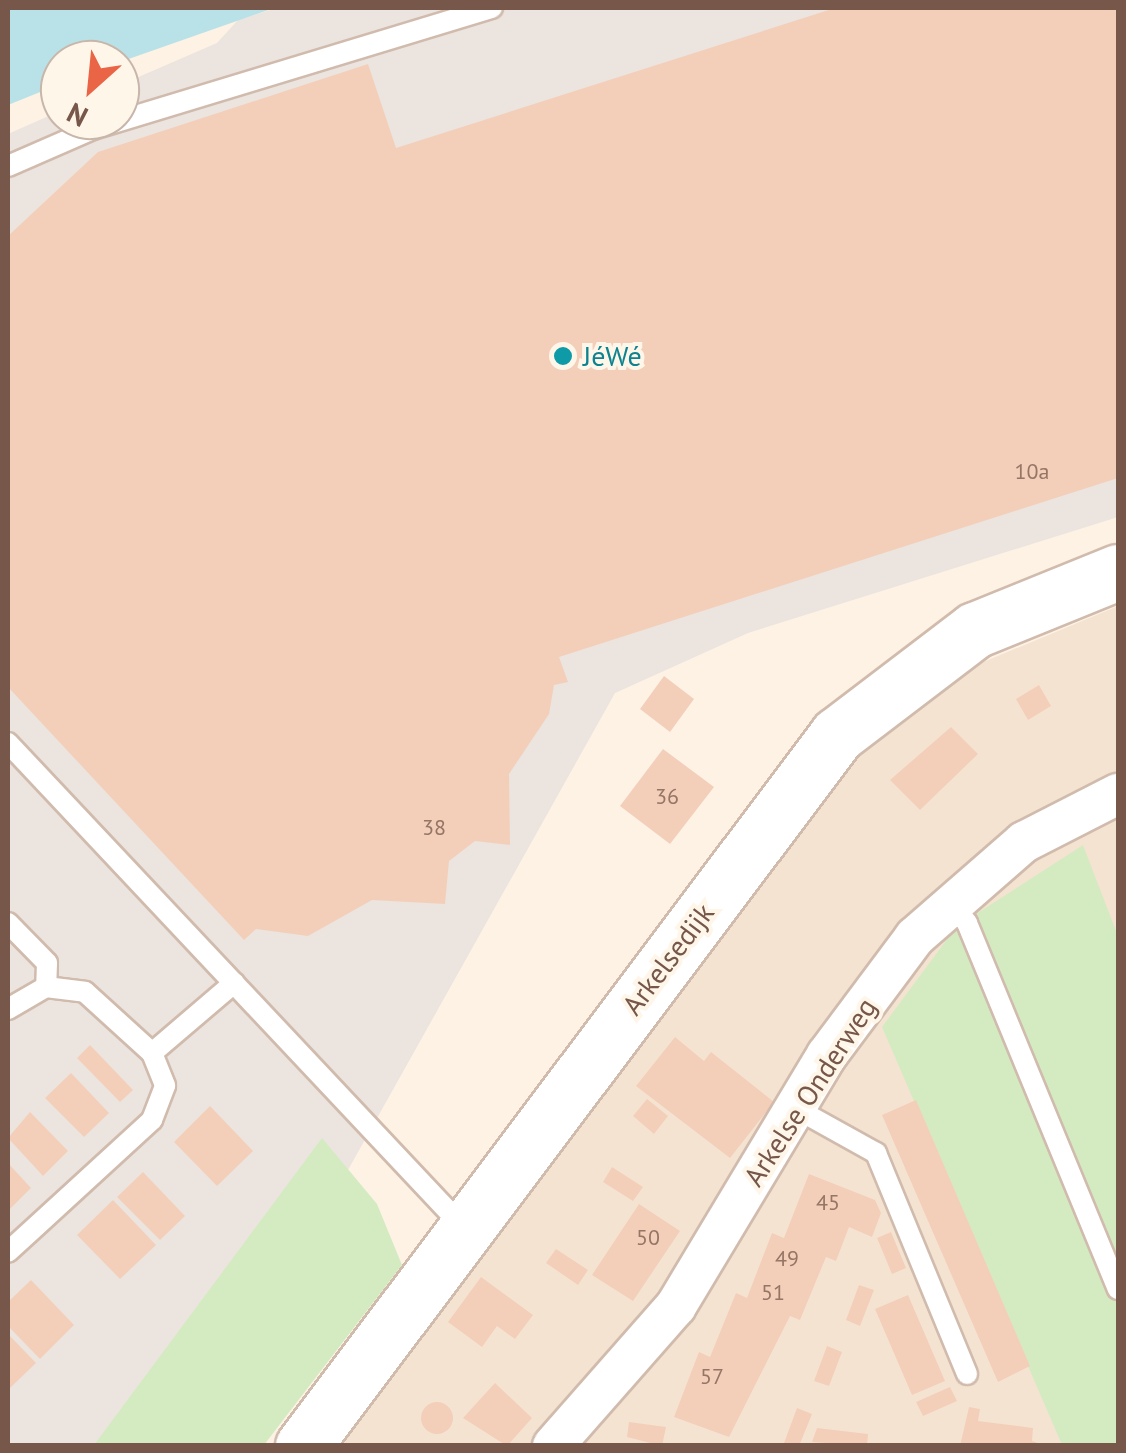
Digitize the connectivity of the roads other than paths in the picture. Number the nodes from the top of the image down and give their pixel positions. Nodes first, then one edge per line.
1 (492, 8) edge
2 (8, 166) edge
3 (1118, 572) edge
4 (8, 742) edge
5 (1118, 794) edge
6 (950, 901) junction
7 (8, 923) edge
8 (234, 983) junction
9 (46, 987) junction
10 (8, 1009) edge
11 (152, 1053) junction
12 (796, 1108) junction
13 (465, 1229) junction
14 (8, 1252) edge
15 (1118, 1288) edge
16 (967, 1374) dead end
17 (304, 1446) edge
18 (553, 1446) edge

1 - 2 lane
3 - 13 main road, Arkelsedijk
4 - 8 lane
5 - 6 street, Arkelse Onderweg
6 - 12 street, Arkelse Onderweg
6 - 15 lane
7 - 9 lane
8 - 11 lane
8 - 13 lane
9 - 10 lane
9 - 11 lane
11 - 14 lane
12 - 16 lane
12 - 18 street, Arkelse Onderweg
13 - 17 main road, Arkelsedijk

